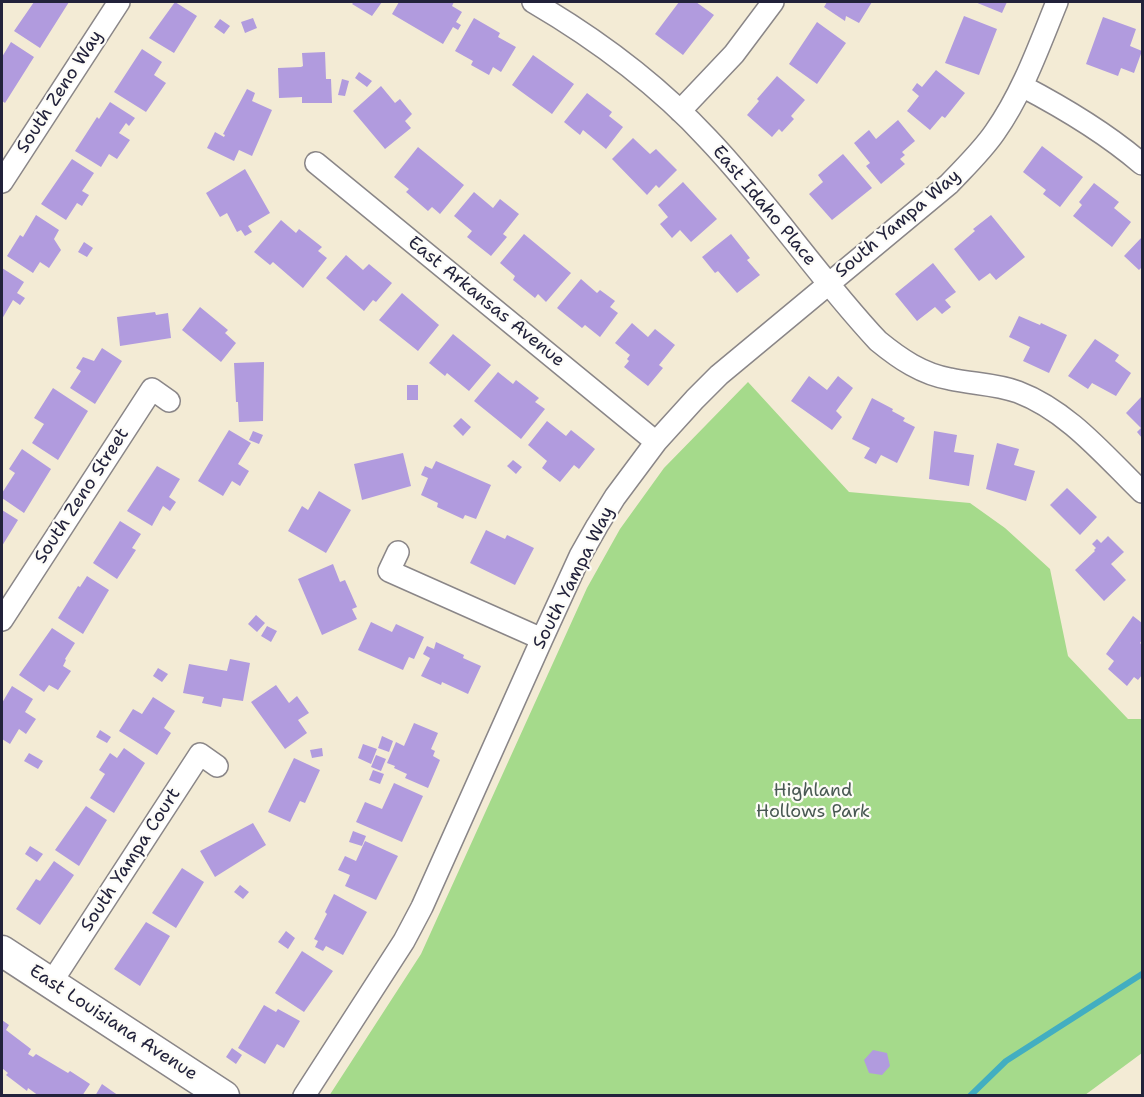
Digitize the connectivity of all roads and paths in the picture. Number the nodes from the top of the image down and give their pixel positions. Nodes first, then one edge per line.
1 (119, 2) edge
2 (534, 2) edge
3 (773, 2) edge
4 (1057, 2) edge
5 (1022, 86) junction
6 (680, 111) junction
7 (316, 163) dead end
8 (1143, 164) edge
9 (2, 182) edge
10 (829, 283) junction
11 (169, 401) dead end
12 (656, 442) junction
13 (1143, 492) edge
14 (398, 552) dead end
15 (2, 620) edge
16 (542, 639) junction
17 (217, 766) dead end
18 (2, 951) edge
19 (51, 983) junction
20 (224, 1095) edge
21 (304, 1095) edge

1 - 9 street, South Zeno Way
2 - 6 street, East Idaho Place
3 - 6 street
4 - 5 street, South Yampa Way
5 - 8 street
5 - 10 street, South Yampa Way
6 - 10 street, East Idaho Place
7 - 12 street, East Arkansas Avenue
10 - 12 street, South Yampa Way
10 - 13 street, East Idaho Place
11 - 15 street, South Zeno Street
12 - 16 street, South Yampa Way
14 - 16 street
16 - 21 street, South Yampa Way
17 - 19 street, South Yampa Court
18 - 19 street, East Louisiana Avenue
19 - 20 street, East Louisiana Avenue

